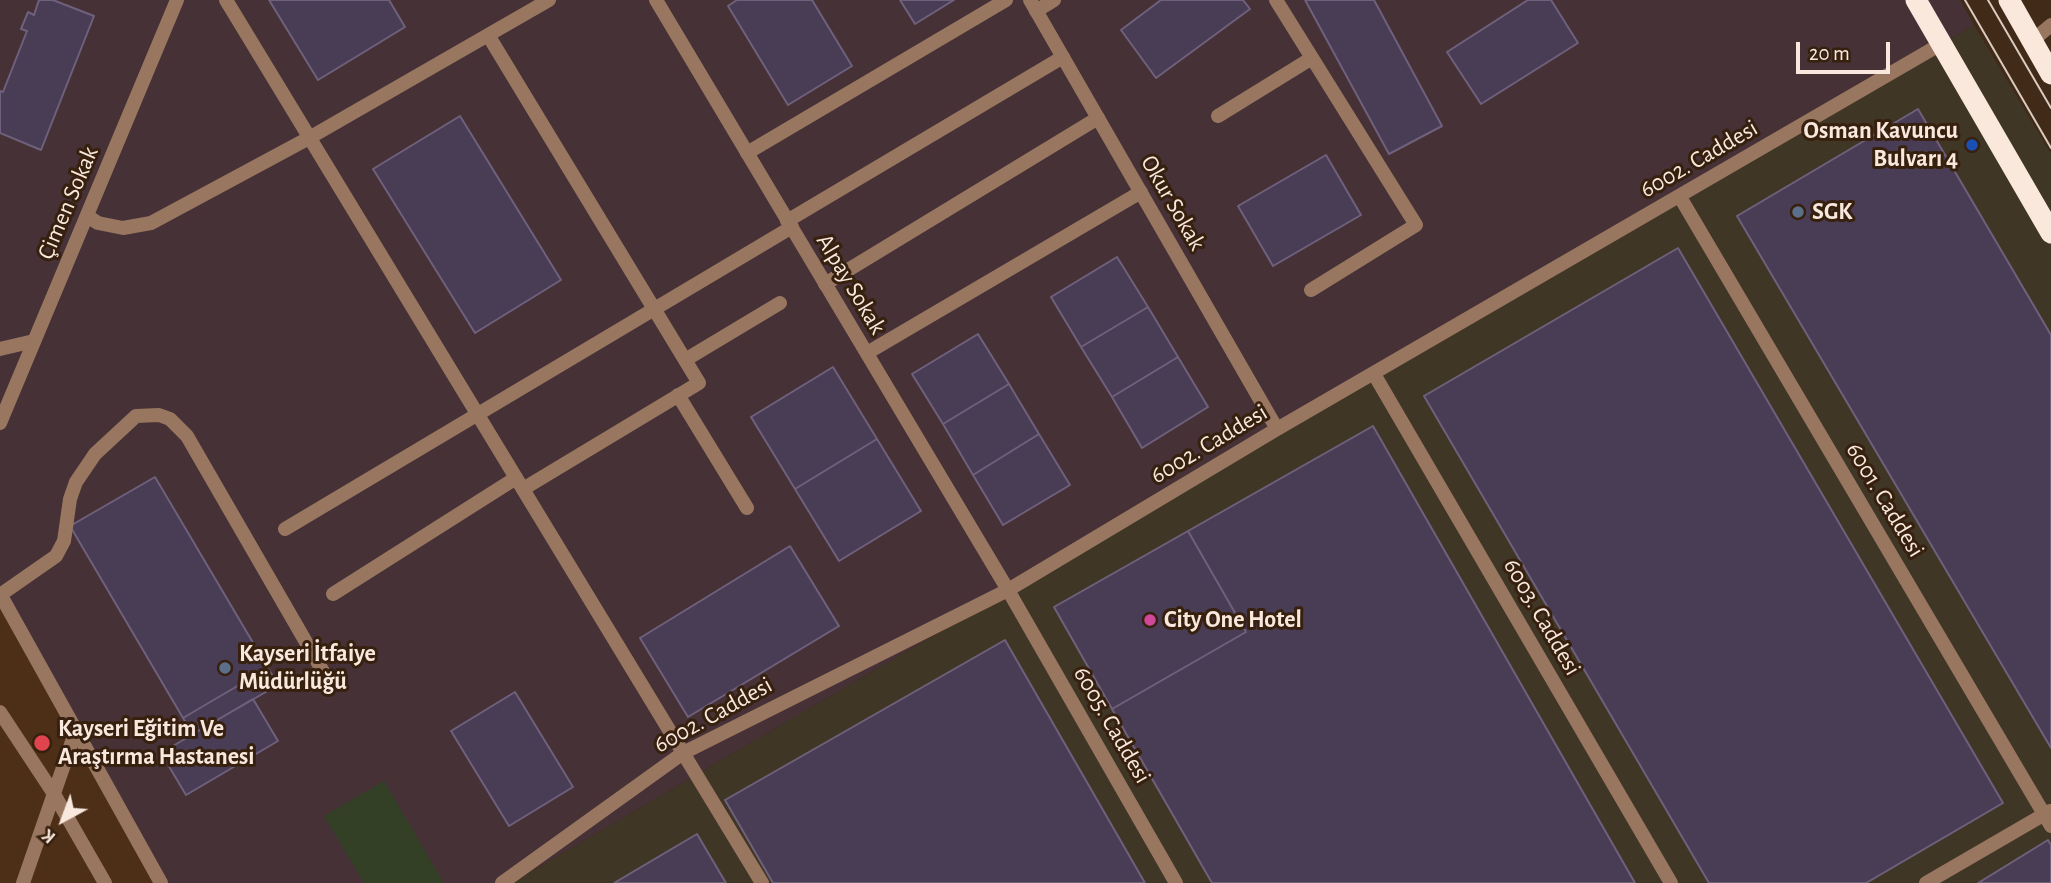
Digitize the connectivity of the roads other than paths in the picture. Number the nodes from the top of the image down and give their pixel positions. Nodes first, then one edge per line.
1 (177, 0) edge
2 (226, 0) edge
3 (549, 0) edge
4 (656, 0) edge
5 (1006, 0) edge
6 (1054, 0) edge
7 (1276, 0) edge
8 (1916, 0) edge
9 (2009, 0) edge
10 (1033, 6) edge
11 (2051, 25) edge
12 (488, 35) junction
13 (2032, 41) junction
14 (1941, 44) junction
15 (1063, 57) junction
16 (1312, 58) junction
17 (2051, 74) edge
18 (1218, 116) dead end
19 (1098, 118) junction
20 (310, 138) junction
21 (747, 153) junction
22 (1141, 192) junction
23 (1680, 197) junction
24 (87, 216) junction
25 (790, 224) junction
26 (2051, 233) edge
27 (825, 284) junction
28 (1311, 290) dead end
29 (780, 303) dead end
30 (654, 310) junction
31 (34, 341) junction
32 (0, 349) edge
33 (866, 353) junction
34 (685, 360) junction
35 (1374, 374) junction
36 (678, 395) junction
37 (478, 416) junction
38 (0, 423) edge
39 (1278, 429) junction
40 (519, 483) junction
41 (747, 508) dead end
42 (285, 529) dead end
43 (1008, 590) junction
44 (333, 594) dead end
45 (0, 595) edge
46 (325, 676) dead end
47 (0, 712) edge
48 (76, 730) junction
49 (683, 753) junction
50 (54, 794) junction
51 (2049, 817) edge
52 (1944, 878) edge
53 (23, 883) edge
54 (105, 883) edge
55 (161, 883) edge
56 (502, 883) edge
57 (762, 883) edge
58 (1176, 883) edge
59 (1671, 883) edge
60 (1926, 883) edge

1 - 24 street, Çimen Sokak
2 - 20 street
3 - 12 street
4 - 21 street, Alpay Sokak
5 - 21 street
6 - 10 street
7 - 16 street
8 - 14 highway
9 - 13 highway
10 - 15 street, Okur Sokak
11 - 13 street
12 - 20 street
12 - 30 street
13 - 17 highway
14 - 23 street, 6002. Caddesi
14 - 26 highway
15 - 19 street, Okur Sokak
15 - 25 street
16 - 18 street
16 - 28 street
19 - 22 street, Okur Sokak
19 - 27 street
20 - 24 street
20 - 37 street
21 - 25 street, Alpay Sokak
22 - 33 street
22 - 39 street, Okur Sokak
23 - 35 street, 6002. Caddesi
23 - 51 street, 6001. Caddesi
24 - 31 street, Çimen Sokak
25 - 27 street, Alpay Sokak
25 - 30 street
27 - 33 street, Alpay Sokak
29 - 34 street
30 - 34 street
30 - 37 street
31 - 32 street
31 - 38 street, Çimen Sokak
33 - 43 street, Alpay Sokak
34 - 36 street
35 - 39 street, 6002. Caddesi
35 - 59 street, 6003. Caddesi
36 - 40 street
36 - 41 street
37 - 40 street
37 - 42 street
39 - 43 street, 6002. Caddesi
40 - 44 street
40 - 49 street
43 - 49 street, 6002. Caddesi
43 - 58 street, 6005. Caddesi
45 - 46 street
45 - 48 street
47 - 50 street
48 - 50 street
48 - 55 street
49 - 56 street, 6002. Caddesi
49 - 57 street
50 - 53 street
50 - 54 street
51 - 52 street
52 - 60 street

